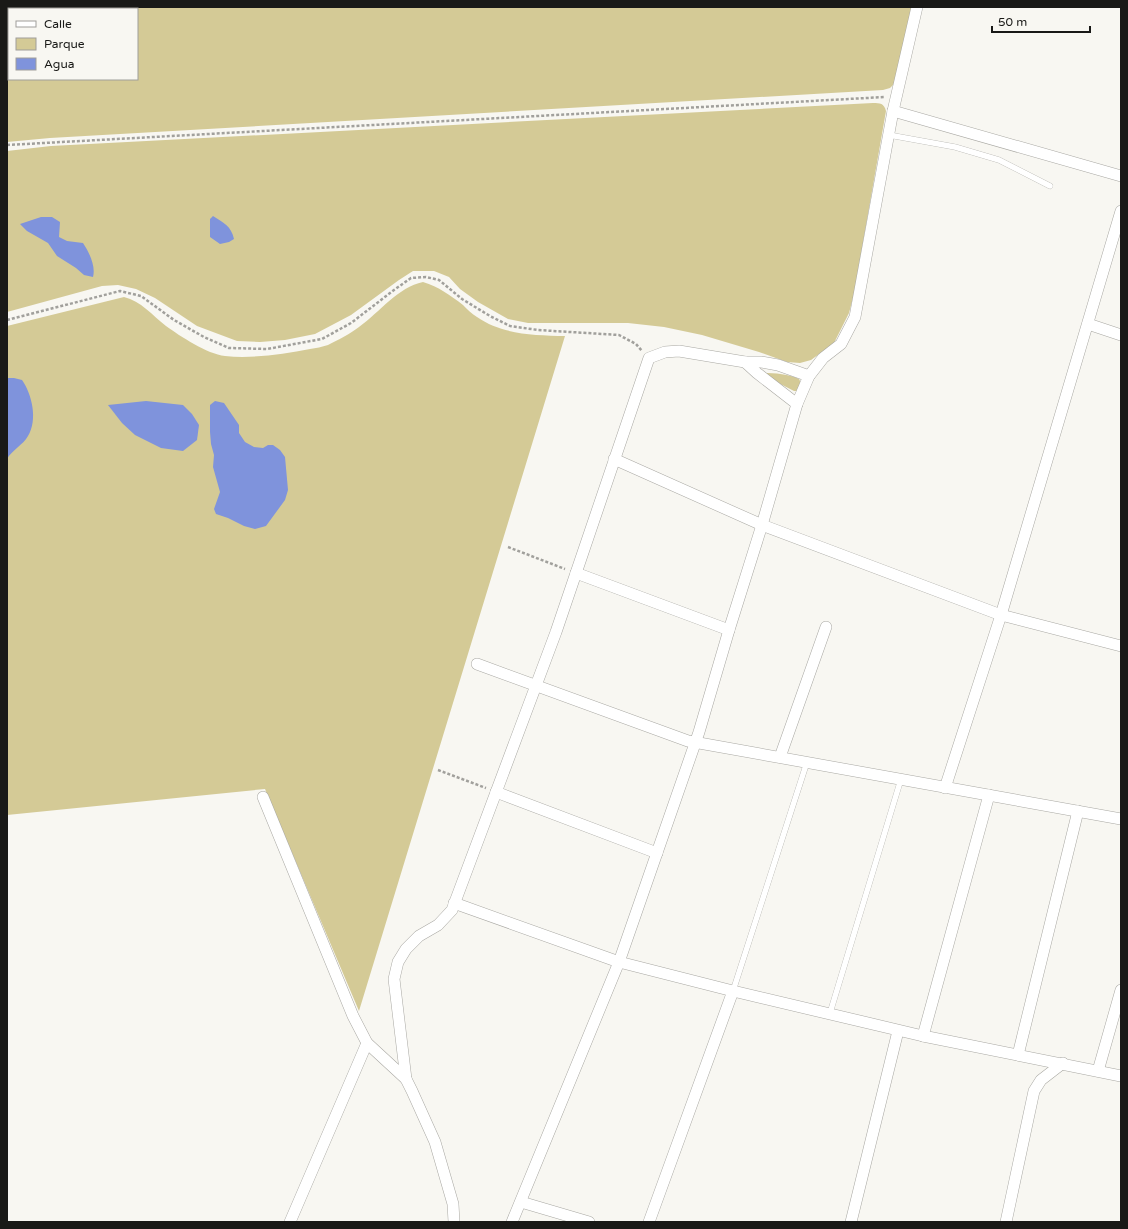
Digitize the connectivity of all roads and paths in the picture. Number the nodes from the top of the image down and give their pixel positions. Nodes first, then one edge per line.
1 (917, 7) edge
2 (896, 97) junction
3 (893, 111) junction
4 (889, 135) junction
5 (7, 145) edge
6 (1121, 176) edge
7 (1050, 186) dead end
8 (1121, 211) edge
9 (7, 320) edge
10 (1088, 324) junction
11 (1121, 335) edge
12 (649, 358) junction
13 (745, 362) junction
14 (809, 376) junction
15 (797, 404) junction
16 (614, 459) junction
17 (762, 525) junction
18 (508, 547) dead end
19 (576, 573) junction
20 (1001, 615) junction
21 (826, 626) dead end
22 (728, 630) junction
23 (1121, 646) edge
24 (478, 664) dead end
25 (536, 685) junction
26 (696, 742) junction
27 (780, 757) junction
28 (807, 762) junction
29 (438, 770) dead end
30 (901, 779) junction
31 (945, 788) junction
32 (496, 792) junction
33 (989, 795) junction
34 (263, 797) dead end
35 (1078, 811) junction
36 (1121, 819) edge
37 (657, 853) junction
38 (454, 904) junction
39 (619, 962) junction
40 (1121, 990) edge
41 (733, 991) junction
42 (830, 1014) junction
43 (898, 1031) junction
44 (923, 1036) junction
45 (367, 1043) junction
46 (1018, 1055) junction
47 (1062, 1063) junction
48 (1098, 1071) junction
49 (1121, 1076) edge
50 (406, 1079) junction
51 (521, 1202) junction
52 (290, 1222) edge
53 (454, 1222) edge
54 (512, 1222) edge
55 (589, 1222) edge
56 (648, 1222) edge
57 (851, 1222) edge
58 (1006, 1222) edge

1 - 2 street
2 - 3 street
2 - 5 path
3 - 4 street
3 - 6 street
4 - 7 lane
4 - 14 street
8 - 10 street
9 - 12 path
10 - 11 street
10 - 20 street
12 - 13 street
12 - 16 street
13 - 14 street
13 - 15 street
14 - 15 street
15 - 17 street
16 - 17 street
16 - 19 street
17 - 20 street
17 - 22 street
18 - 19 path
19 - 22 street
19 - 25 street
20 - 23 street
20 - 31 street
21 - 27 street
22 - 26 street
24 - 25 street
25 - 26 street
25 - 32 street
26 - 27 street
26 - 37 street
27 - 28 street
28 - 30 street
28 - 41 lane
29 - 32 path
30 - 31 street
30 - 42 lane
31 - 33 street
32 - 37 street
32 - 38 street
33 - 35 street
33 - 44 street
34 - 45 street
35 - 36 street
35 - 46 street
37 - 39 street
38 - 39 street
38 - 50 street
39 - 41 street
39 - 51 street
40 - 48 street
41 - 42 street
41 - 56 street
42 - 43 street
43 - 44 street
43 - 57 street
44 - 46 street
45 - 50 street
45 - 52 street
46 - 47 street
47 - 48 street
47 - 58 street
48 - 49 street
50 - 53 street
51 - 54 street
51 - 55 street

